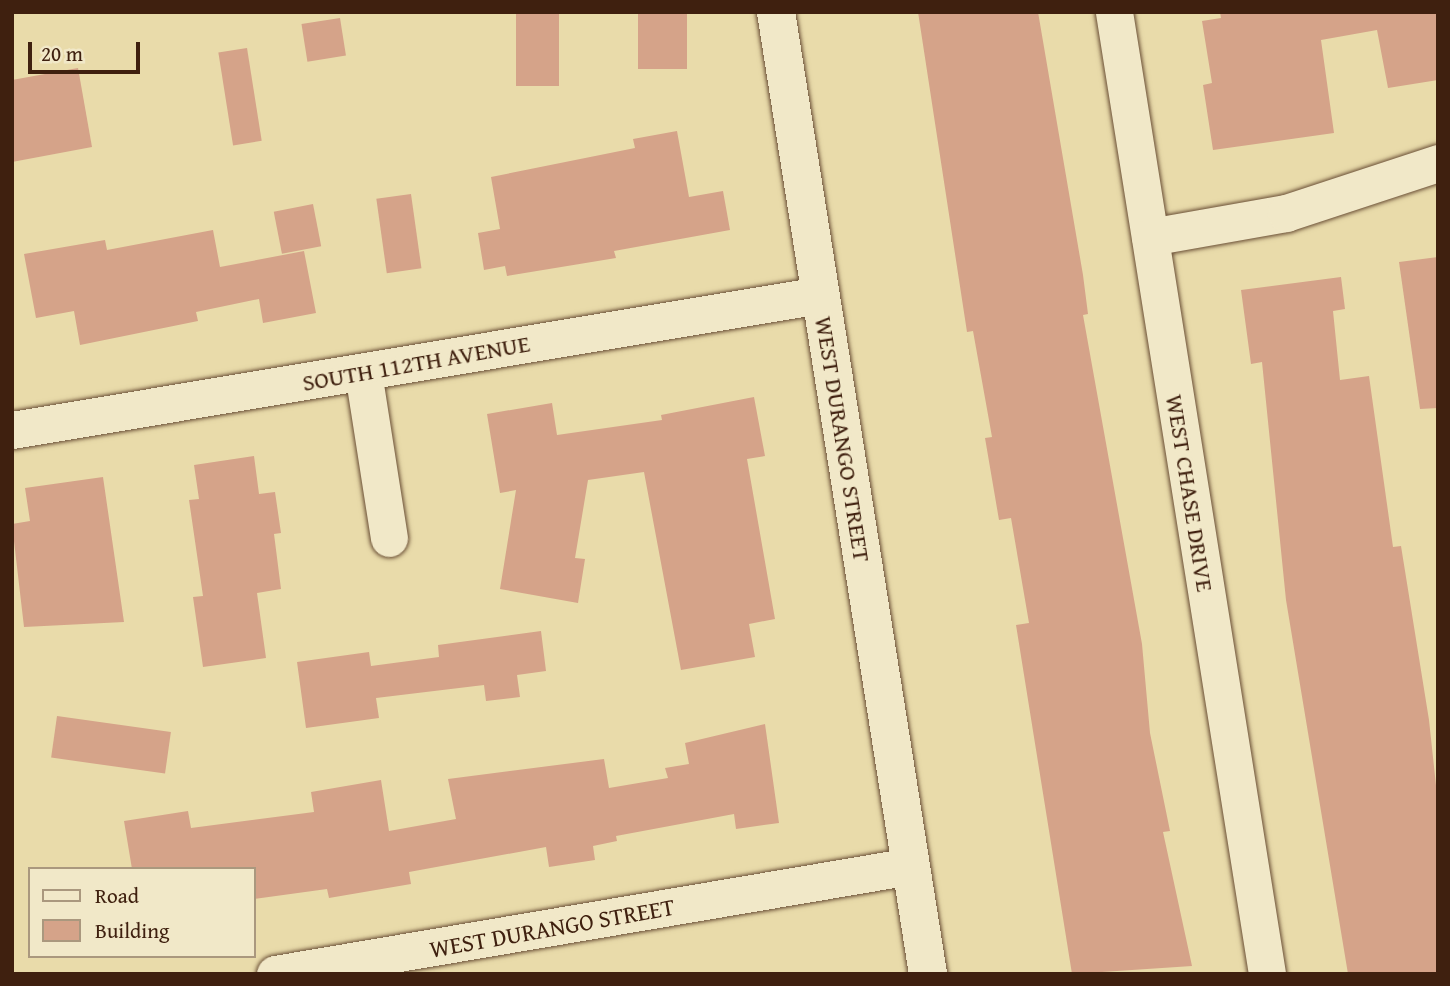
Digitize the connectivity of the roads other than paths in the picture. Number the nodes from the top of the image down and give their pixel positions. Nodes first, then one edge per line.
1 (776, 12) edge
2 (1114, 12) edge
3 (1438, 163) edge
4 (1150, 237) junction
5 (820, 295) junction
6 (363, 372) junction
7 (12, 430) edge
8 (389, 538) dead end
9 (911, 866) junction
10 (448, 960) edge
11 (275, 974) edge
12 (929, 974) edge
13 (1267, 974) edge

1 - 5 street, WEST DURANGO STREET
2 - 4 street, WEST CHASE DRIVE
3 - 4 street
4 - 13 street, WEST CHASE DRIVE
5 - 6 street, SOUTH 112TH AVENUE
5 - 9 street, WEST DURANGO STREET
6 - 7 street, SOUTH 112TH AVENUE
6 - 8 street
9 - 10 street, WEST DURANGO STREET
9 - 12 street, WEST DURANGO STREET
10 - 11 street, WEST DURANGO STREET

